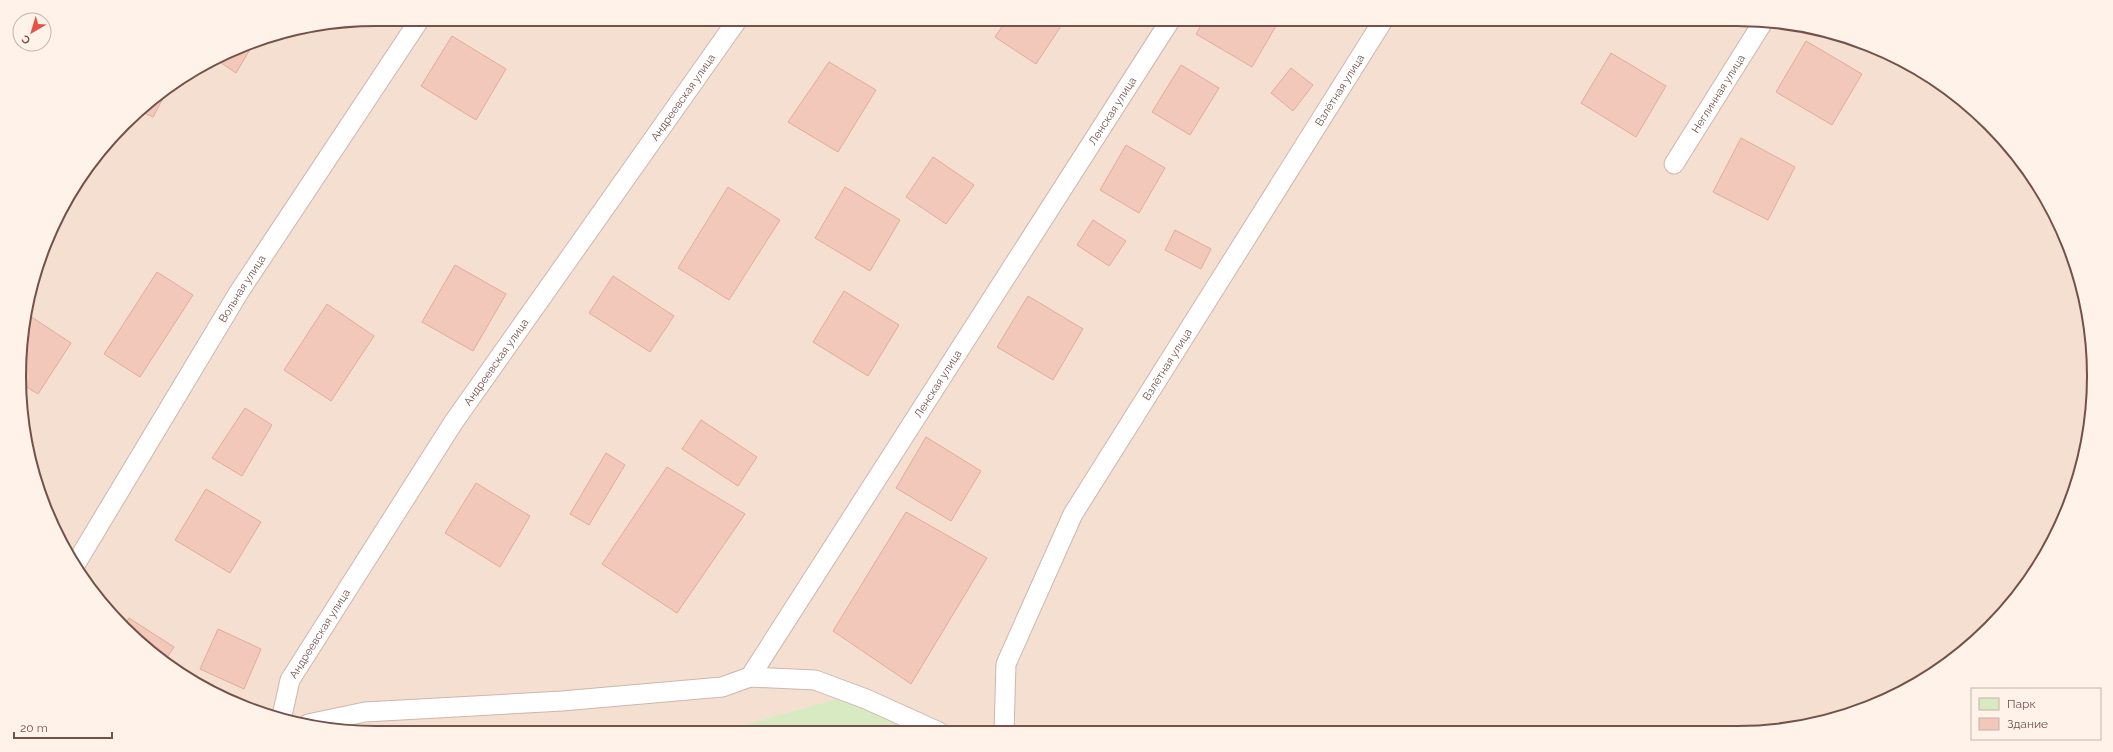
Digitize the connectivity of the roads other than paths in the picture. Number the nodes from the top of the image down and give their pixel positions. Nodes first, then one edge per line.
1 (415, 26) edge
2 (733, 26) edge
3 (1167, 26) edge
4 (1380, 26) edge
5 (1760, 27) edge
6 (1674, 164) dead end
7 (78, 559) edge
8 (750, 677) junction
9 (283, 713) edge
10 (321, 721) edge
11 (926, 726) edge
12 (1004, 726) edge

1 - 7 lane, Вольная улица
2 - 9 lane, Андреевская улица
3 - 8 lane, Ленская улица
4 - 12 lane, Взлётная улица
5 - 6 lane, Неглинная улица
8 - 10 lane
8 - 11 lane

